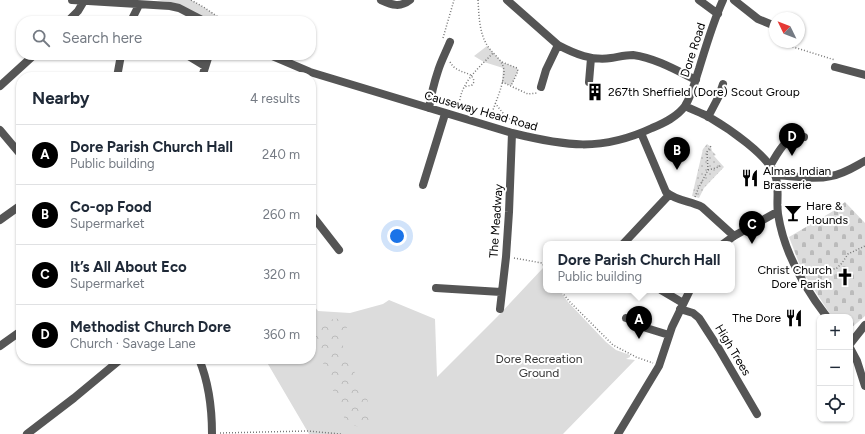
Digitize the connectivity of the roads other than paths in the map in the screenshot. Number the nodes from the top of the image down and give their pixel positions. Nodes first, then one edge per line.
1 (72, 0) edge
2 (381, 0) edge
3 (410, 0) edge
4 (507, 0) edge
5 (699, 0) edge
6 (723, 0) edge
7 (734, 0) edge
8 (84, 1) junction
9 (139, 5) junction
10 (718, 14) junction
11 (73, 16) edge
12 (134, 16) edge
13 (194, 16) edge
14 (769, 23) edge
15 (450, 42) dead end
16 (558, 45) junction
17 (591, 58) junction
18 (29, 60) edge
19 (120, 60) edge
20 (195, 60) edge
21 (207, 60) edge
22 (280, 60) edge
23 (835, 63) road end
24 (205, 66) junction
25 (118, 72) edge
26 (203, 72) edge
27 (305, 72) edge
28 (865, 75) edge
29 (316, 76) edge
30 (696, 80) junction
31 (589, 82) dead end
32 (723, 84) dead end
33 (0, 86) edge
34 (541, 87) road end
35 (684, 106) junction
36 (429, 108) junction
37 (445, 114) junction
38 (708, 117) junction
39 (0, 130) edge
40 (515, 130) junction
41 (641, 133) junction
42 (804, 137) dead end
43 (16, 149) edge
44 (865, 161) edge
45 (770, 166) junction
46 (775, 176) junction
47 (423, 185) dead end
48 (669, 195) junction
49 (16, 209) edge
50 (777, 212) junction
51 (0, 220) edge
52 (316, 220) edge
53 (734, 236) junction
54 (626, 241) edge
55 (727, 241) edge
56 (339, 250) dead end
57 (436, 288) dead end
58 (501, 292) junction
59 (665, 293) edge
60 (688, 293) edge
61 (682, 306) junction
62 (500, 309) dead end
63 (824, 314) edge
64 (626, 318) dead end
65 (865, 325) edge
66 (16, 335) edge
67 (669, 335) junction
68 (853, 340) edge
69 (0, 346) edge
70 (851, 350) edge
71 (115, 364) edge
72 (201, 364) edge
73 (865, 386) edge
74 (757, 414) dead end
75 (212, 433) edge
76 (27, 434) edge
77 (618, 434) edge

1 - 8 street
2 - 3 street
4 - 16 street
5 - 10 street
6 - 10 street, Dore Road
7 - 14 street
8 - 9 street
8 - 11 street
9 - 12 street
9 - 13 street
10 - 30 street, Dore Road
15 - 36 street
16 - 17 street
16 - 34 street
17 - 30 street
17 - 31 street
18 - 33 street
19 - 25 street
20 - 24 street
21 - 24 street
22 - 27 street, Causeway Head Road
23 - 28 street
24 - 26 street
29 - 36 street, Causeway Head Road
30 - 35 street, Dore Road
32 - 38 street
35 - 38 street
35 - 41 street, Causeway Head Road
36 - 37 street, Causeway Head Road
37 - 40 street, Causeway Head Road
37 - 47 street
38 - 45 street
39 - 43 street
40 - 41 street, Causeway Head Road
40 - 58 street, The Meadway
41 - 48 street
42 - 45 street
44 - 46 street
45 - 46 street
46 - 50 street
48 - 53 street
48 - 54 street
49 - 51 street
50 - 53 street
50 - 63 street
52 - 56 street
53 - 55 street
57 - 58 street
58 - 62 street, The Meadway
59 - 61 street, High Trees
60 - 61 street
61 - 67 street
61 - 74 street, High Trees
64 - 67 street
65 - 68 street
66 - 69 street
67 - 77 street
70 - 73 street
71 - 76 street
72 - 75 street

